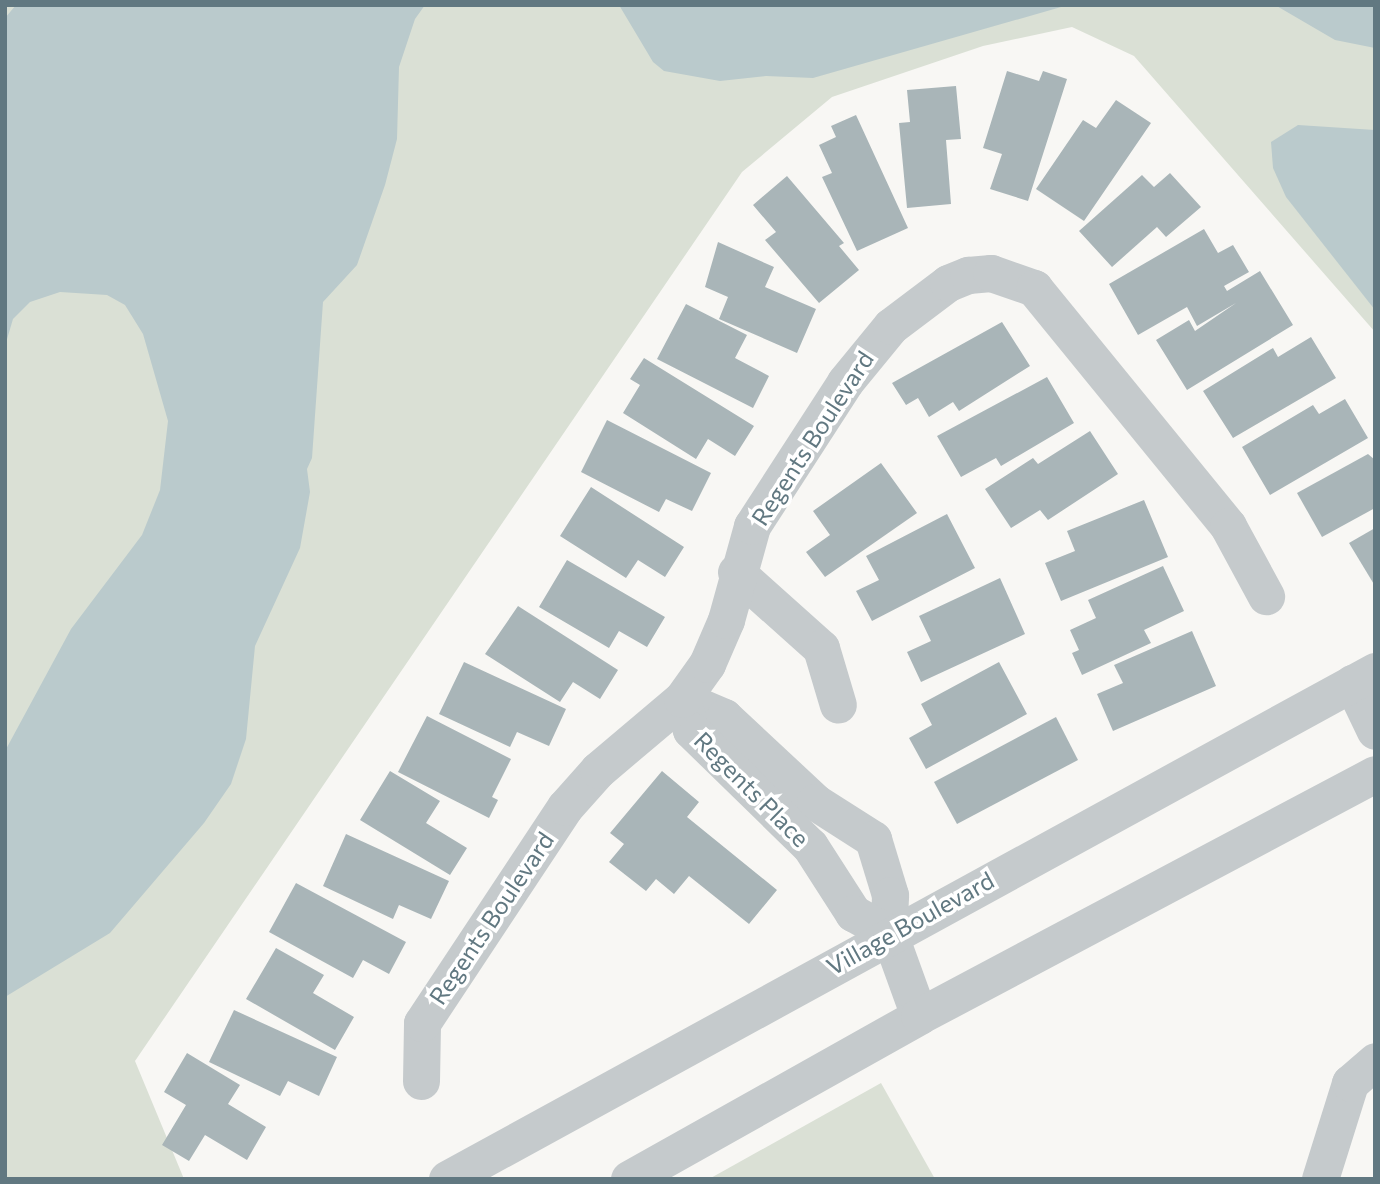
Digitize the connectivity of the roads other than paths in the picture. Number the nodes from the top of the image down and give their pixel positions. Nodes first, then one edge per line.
1 (736, 572) junction
2 (1266, 596) dead end
3 (1364, 677) edge
4 (682, 699) junction
5 (838, 705) dead end
6 (1375, 731) edge
7 (1375, 774) edge
8 (888, 933) junction
9 (919, 1016) junction
10 (1375, 1061) edge
11 (421, 1081) dead end
12 (1330, 1171) edge
13 (447, 1179) edge
14 (629, 1179) edge

1 - 2 street, Regents Boulevard
1 - 4 street, Regents Boulevard
1 - 5 street
3 - 6 street
3 - 8 street, Village Boulevard
4 - 8 street, Regents Place
4 - 8 street, Regents Place
4 - 11 street, Regents Boulevard
7 - 9 street
8 - 9 street, Regents Place
8 - 13 street, Village Boulevard
9 - 14 street
10 - 12 street

